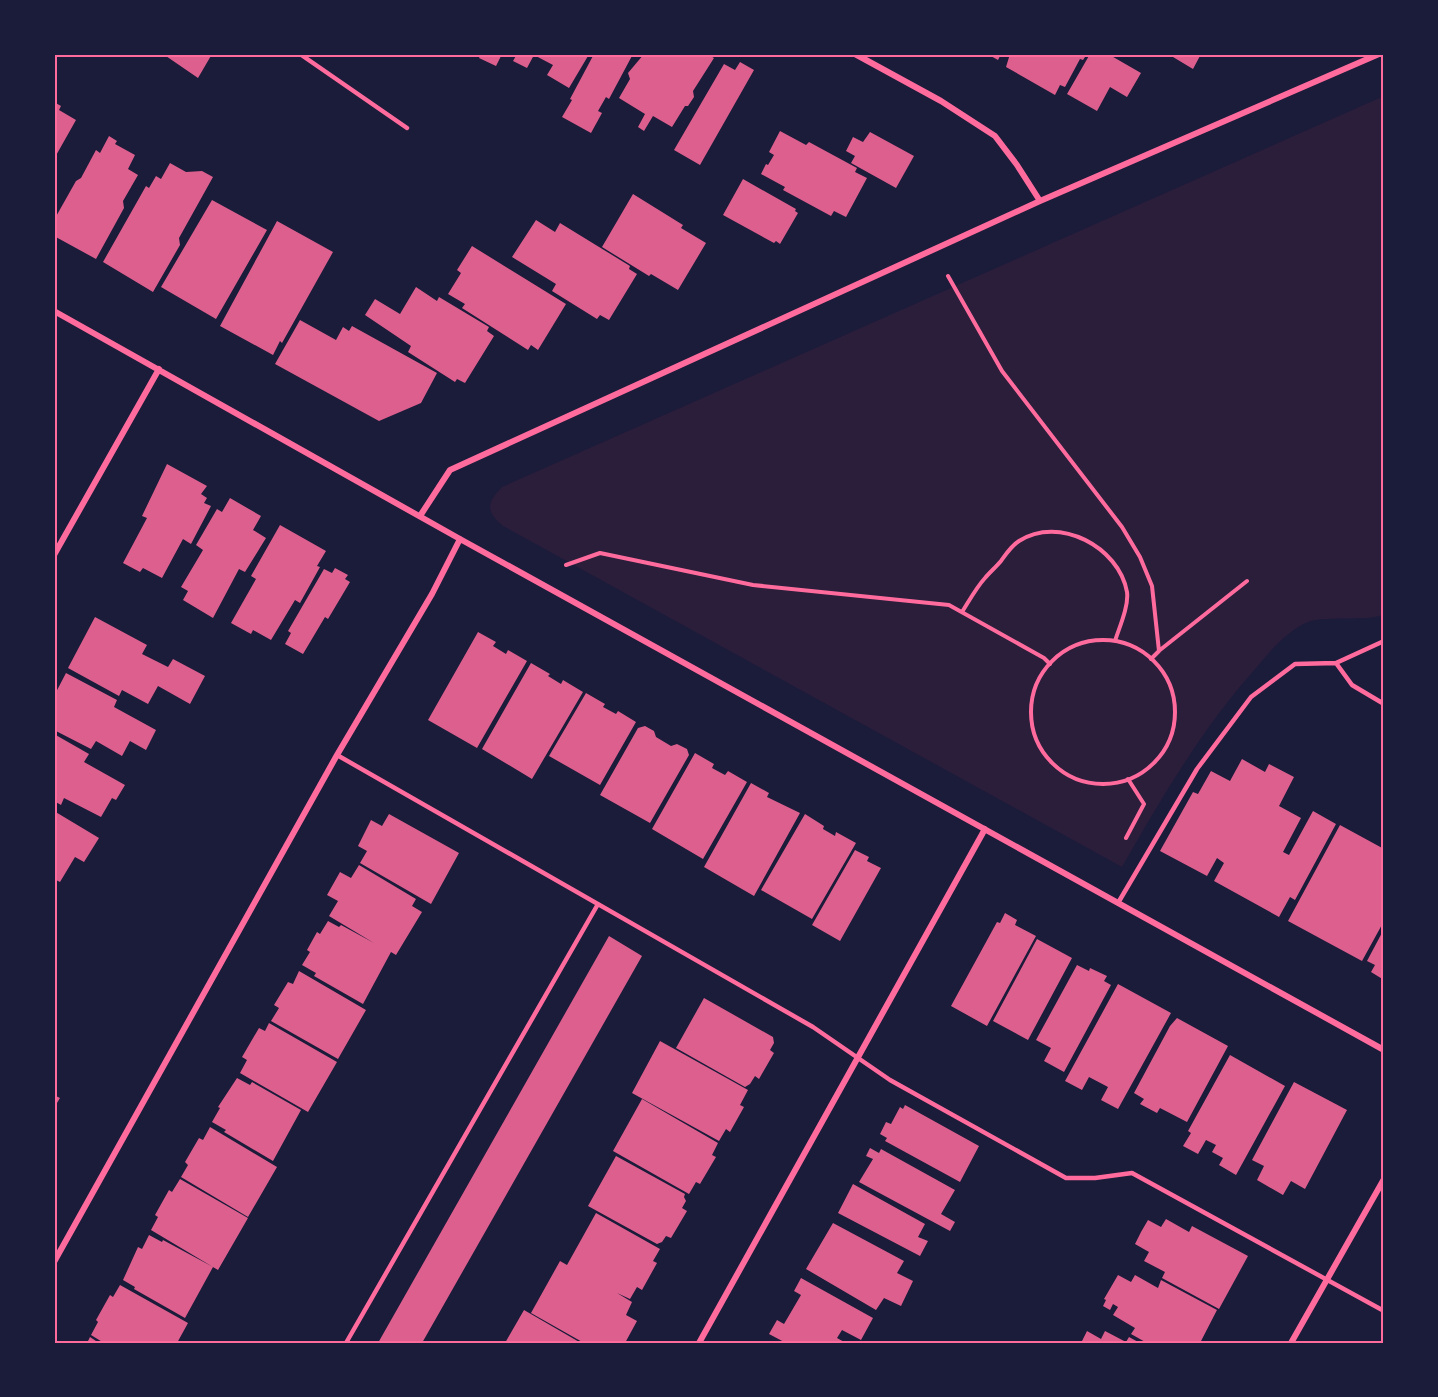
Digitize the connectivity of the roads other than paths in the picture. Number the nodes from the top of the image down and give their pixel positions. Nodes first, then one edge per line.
1 (300, 54) edge
2 (855, 54) edge
3 (1379, 54) edge
4 (407, 129) dead end
5 (1040, 201) junction
6 (54, 311) edge
7 (159, 369) junction
8 (420, 516) junction
9 (460, 539) junction
10 (54, 555) edge
11 (1384, 641) edge
12 (1336, 663) junction
13 (1384, 704) edge
14 (337, 755) junction
15 (985, 829) junction
16 (1118, 903) junction
17 (598, 904) junction
18 (1384, 1050) edge
19 (858, 1056) junction
20 (1384, 1179) edge
21 (54, 1262) edge
22 (1326, 1279) junction
23 (1384, 1311) edge
24 (346, 1343) edge
25 (699, 1343) edge
26 (1291, 1343) edge

1 - 4 lane
2 - 5 street
3 - 5 street
5 - 8 street
6 - 7 street
7 - 8 street
7 - 10 street
8 - 9 street
9 - 14 street
9 - 15 street
11 - 12 lane
12 - 13 lane
12 - 16 lane
14 - 17 lane
14 - 21 street
15 - 16 street
15 - 19 street
16 - 18 street
17 - 19 lane
17 - 24 lane
19 - 22 lane
19 - 25 street
20 - 22 street
22 - 23 lane
22 - 26 street

